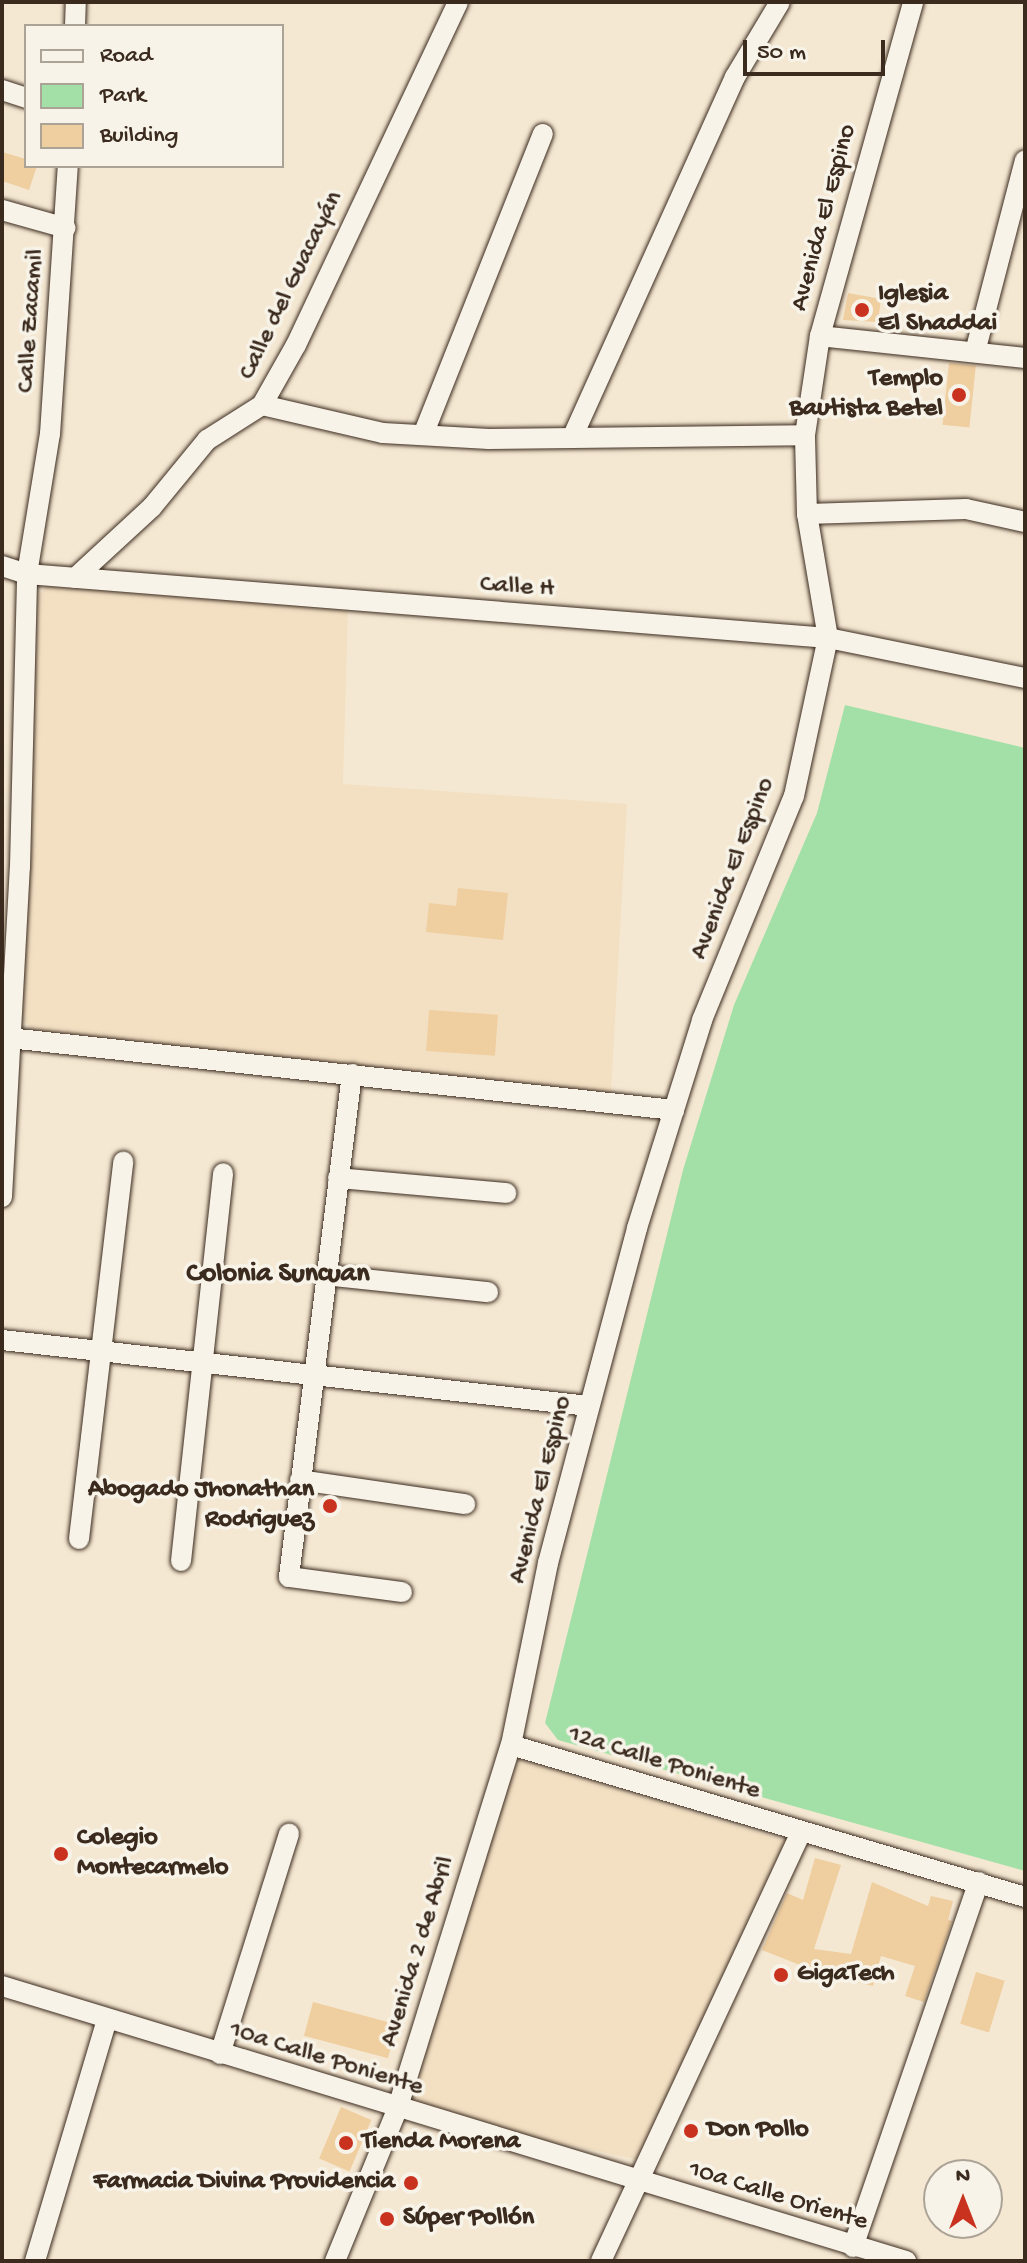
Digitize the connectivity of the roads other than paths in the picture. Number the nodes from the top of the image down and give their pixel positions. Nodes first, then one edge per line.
1 (76, 2) edge
2 (458, 2) edge
3 (780, 2) edge
4 (913, 2) edge
5 (75, 24) edge
6 (2, 90) edge
7 (24, 97) edge
8 (543, 134) dead end
9 (1025, 160) edge
10 (68, 168) edge
11 (2, 210) edge
12 (66, 228) junction
13 (820, 336) junction
14 (975, 352) junction
15 (1025, 358) edge
16 (262, 405) junction
17 (423, 435) junction
18 (805, 435) junction
19 (572, 438) junction
20 (807, 514) junction
21 (1025, 522) edge
22 (2, 566) edge
23 (27, 574) junction
24 (75, 578) junction
25 (828, 638) junction
26 (1025, 678) edge
27 (11, 864) edge
28 (9, 1038) junction
29 (352, 1074) junction
30 (674, 1110) junction
31 (123, 1162) dead end
32 (2, 1173) edge
33 (223, 1173) dead end
34 (338, 1178) junction
35 (506, 1193) dead end
36 (2, 1197) edge
37 (325, 1275) junction
38 (488, 1292) dead end
39 (2, 1340) edge
40 (100, 1351) junction
41 (202, 1363) junction
42 (313, 1375) junction
43 (589, 1406) junction
44 (300, 1480) junction
45 (465, 1504) dead end
46 (79, 1539) dead end
47 (181, 1561) dead end
48 (402, 1592) dead end
49 (511, 1745) junction
50 (801, 1833) junction
51 (289, 1834) dead end
52 (979, 1882) junction
53 (1025, 1897) edge
54 (2, 1986) edge
55 (107, 2019) junction
56 (220, 2054) junction
57 (397, 2110) junction
58 (636, 2182) junction
59 (853, 2247) junction
60 (35, 2261) edge
61 (335, 2261) edge
62 (601, 2261) edge
63 (906, 2261) edge

1 - 5 street
2 - 16 street, Calle del Guacayán
3 - 19 street
4 - 13 street, Avenida El Espino
6 - 7 street
8 - 17 street
9 - 14 street
10 - 12 street, Calle Zacamil
11 - 12 street
12 - 23 street, Calle Zacamil
13 - 14 street
13 - 18 street, Avenida El Espino
14 - 15 street
16 - 17 street
16 - 24 street, Calle del Guacayán
17 - 19 street
18 - 19 street
18 - 20 street, Avenida El Espino
20 - 21 street
20 - 25 street, Avenida El Espino
22 - 23 street, Calle H
23 - 24 street, Calle H
23 - 27 street, Calle Zacamil
24 - 25 street, Calle H
25 - 26 street, Calle H
25 - 30 street, Avenida El Espino
27 - 28 street, Calle Zacamil
28 - 29 street
28 - 32 street, Calle Zacamil
29 - 30 street
29 - 34 street
30 - 43 street, Avenida El Espino
31 - 40 street
32 - 36 street, Calle Zacamil
33 - 41 street
34 - 35 street
34 - 37 street
37 - 38 street
37 - 42 street
39 - 40 street
40 - 41 street
40 - 46 street
41 - 42 street
41 - 47 street
42 - 43 street
42 - 44 street
43 - 49 street, Avenida El Espino
44 - 45 street
44 - 48 street
49 - 50 street, 12a Calle Poniente
49 - 57 street, Avenida 2 de Abril
50 - 52 street, 12a Calle Poniente
50 - 58 street
51 - 56 street
52 - 53 street, 12a Calle Poniente
52 - 59 street
54 - 55 street, 10a Calle Poniente
55 - 56 street, 10a Calle Poniente
55 - 60 street
56 - 57 street, 10a Calle Poniente
57 - 58 street, 10a Calle Poniente
57 - 61 street, Avenida 2 de Abril
58 - 59 street, 10a Calle Oriente
58 - 62 street
59 - 63 street, 10a Calle Oriente

